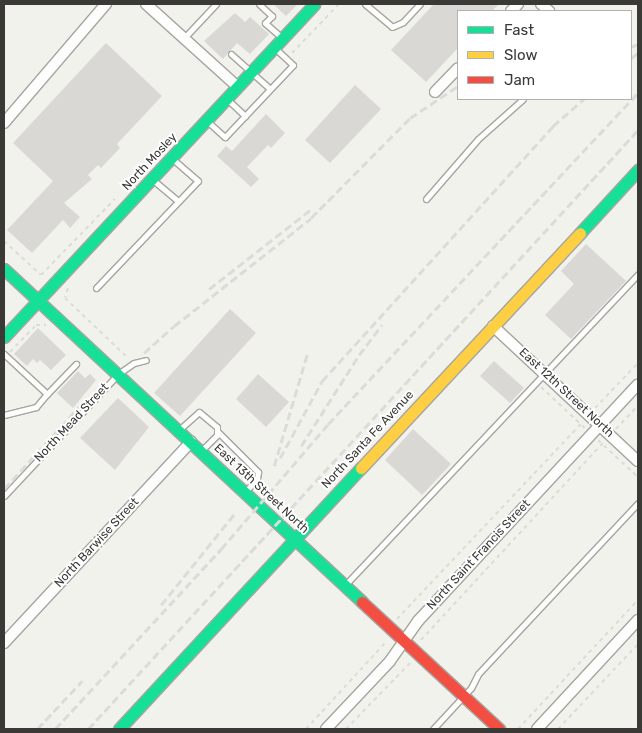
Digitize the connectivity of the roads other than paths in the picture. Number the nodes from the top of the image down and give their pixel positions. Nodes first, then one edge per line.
1 (106, 4) edge
2 (146, 4) edge
3 (216, 4) edge
4 (259, 4) edge
5 (314, 4) edge
6 (365, 4) edge
7 (418, 4) edge
8 (184, 38) junction
9 (278, 43) junction
10 (231, 54) dead end
11 (457, 69) edge
12 (251, 72) junction
13 (238, 87) junction
14 (270, 89) junction
15 (435, 92) dead end
16 (227, 99) junction
17 (522, 100) edge
18 (245, 116) junction
19 (207, 120) junction
20 (4, 123) edge
21 (173, 158) junction
22 (638, 170) edge
23 (153, 180) junction
24 (426, 199) dead end
25 (178, 201) junction
26 (4, 269) edge
27 (638, 274) edge
28 (96, 288) dead end
29 (38, 301) junction
30 (493, 326) junction
31 (4, 337) edge
32 (5, 355) edge
33 (146, 360) dead end
34 (76, 364) dead end
35 (545, 373) junction
36 (118, 374) junction
37 (638, 384) edge
38 (47, 394) junction
39 (4, 415) edge
40 (600, 425) junction
41 (178, 430) junction
42 (218, 432) junction
43 (191, 442) junction
44 (200, 452) junction
45 (638, 461) edge
46 (244, 493) junction
47 (4, 496) edge
48 (638, 503) edge
49 (295, 539) junction
50 (344, 586) junction
51 (638, 620) edge
52 (404, 641) junction
53 (4, 643) edge
54 (464, 696) junction
55 (119, 729) edge
56 (326, 729) edge
57 (433, 729) edge
58 (499, 729) edge
59 (537, 729) edge

1 - 20 street
2 - 8 street
3 - 8 lane
4 - 9 lane
5 - 9 street, North Mosley
6 - 7 lane
8 - 13 street
9 - 12 street, North Mosley
9 - 14 lane
10 - 12 lane
11 - 15 street
12 - 13 street, North Mosley
12 - 14 lane
13 - 16 street, North Mosley
14 - 18 lane
16 - 18 lane
16 - 19 street, North Mosley
17 - 24 lane
18 - 19 lane
19 - 21 street, North Mosley
21 - 23 street, North Mosley
21 - 25 lane
22 - 30 street, North Santa Fe Avenue
23 - 25 lane
23 - 29 street, North Mosley
25 - 28 lane
26 - 29 street, East 13th Street North
27 - 35 lane
29 - 31 street, North Mosley
29 - 36 street, East 13th Street North
30 - 35 street, East 12th Street North
30 - 49 street, North Santa Fe Avenue
32 - 38 lane
33 - 36 lane, North Mead Street
34 - 38 lane
35 - 40 street, East 12th Street North
35 - 50 lane
36 - 41 street, East 13th Street North
36 - 47 lane, North Mead Street
37 - 40 street, North Saint Francis Street
38 - 39 lane
40 - 45 street, East 12th Street North
40 - 52 street, North Saint Francis Street
41 - 42 lane
41 - 43 street, East 13th Street North
42 - 44 lane
42 - 46 lane
43 - 44 street, East 13th Street North
43 - 53 street, North Barwise Street
44 - 46 street, East 13th Street North
46 - 49 street, East 13th Street North
48 - 54 lane
49 - 50 street, East 13th Street North
49 - 55 street, North Santa Fe Avenue
50 - 52 street, East 13th Street North
51 - 59 street
52 - 54 street, East 13th Street North
52 - 56 street, North Saint Francis Street
54 - 57 lane
54 - 58 street, East 13th Street North

